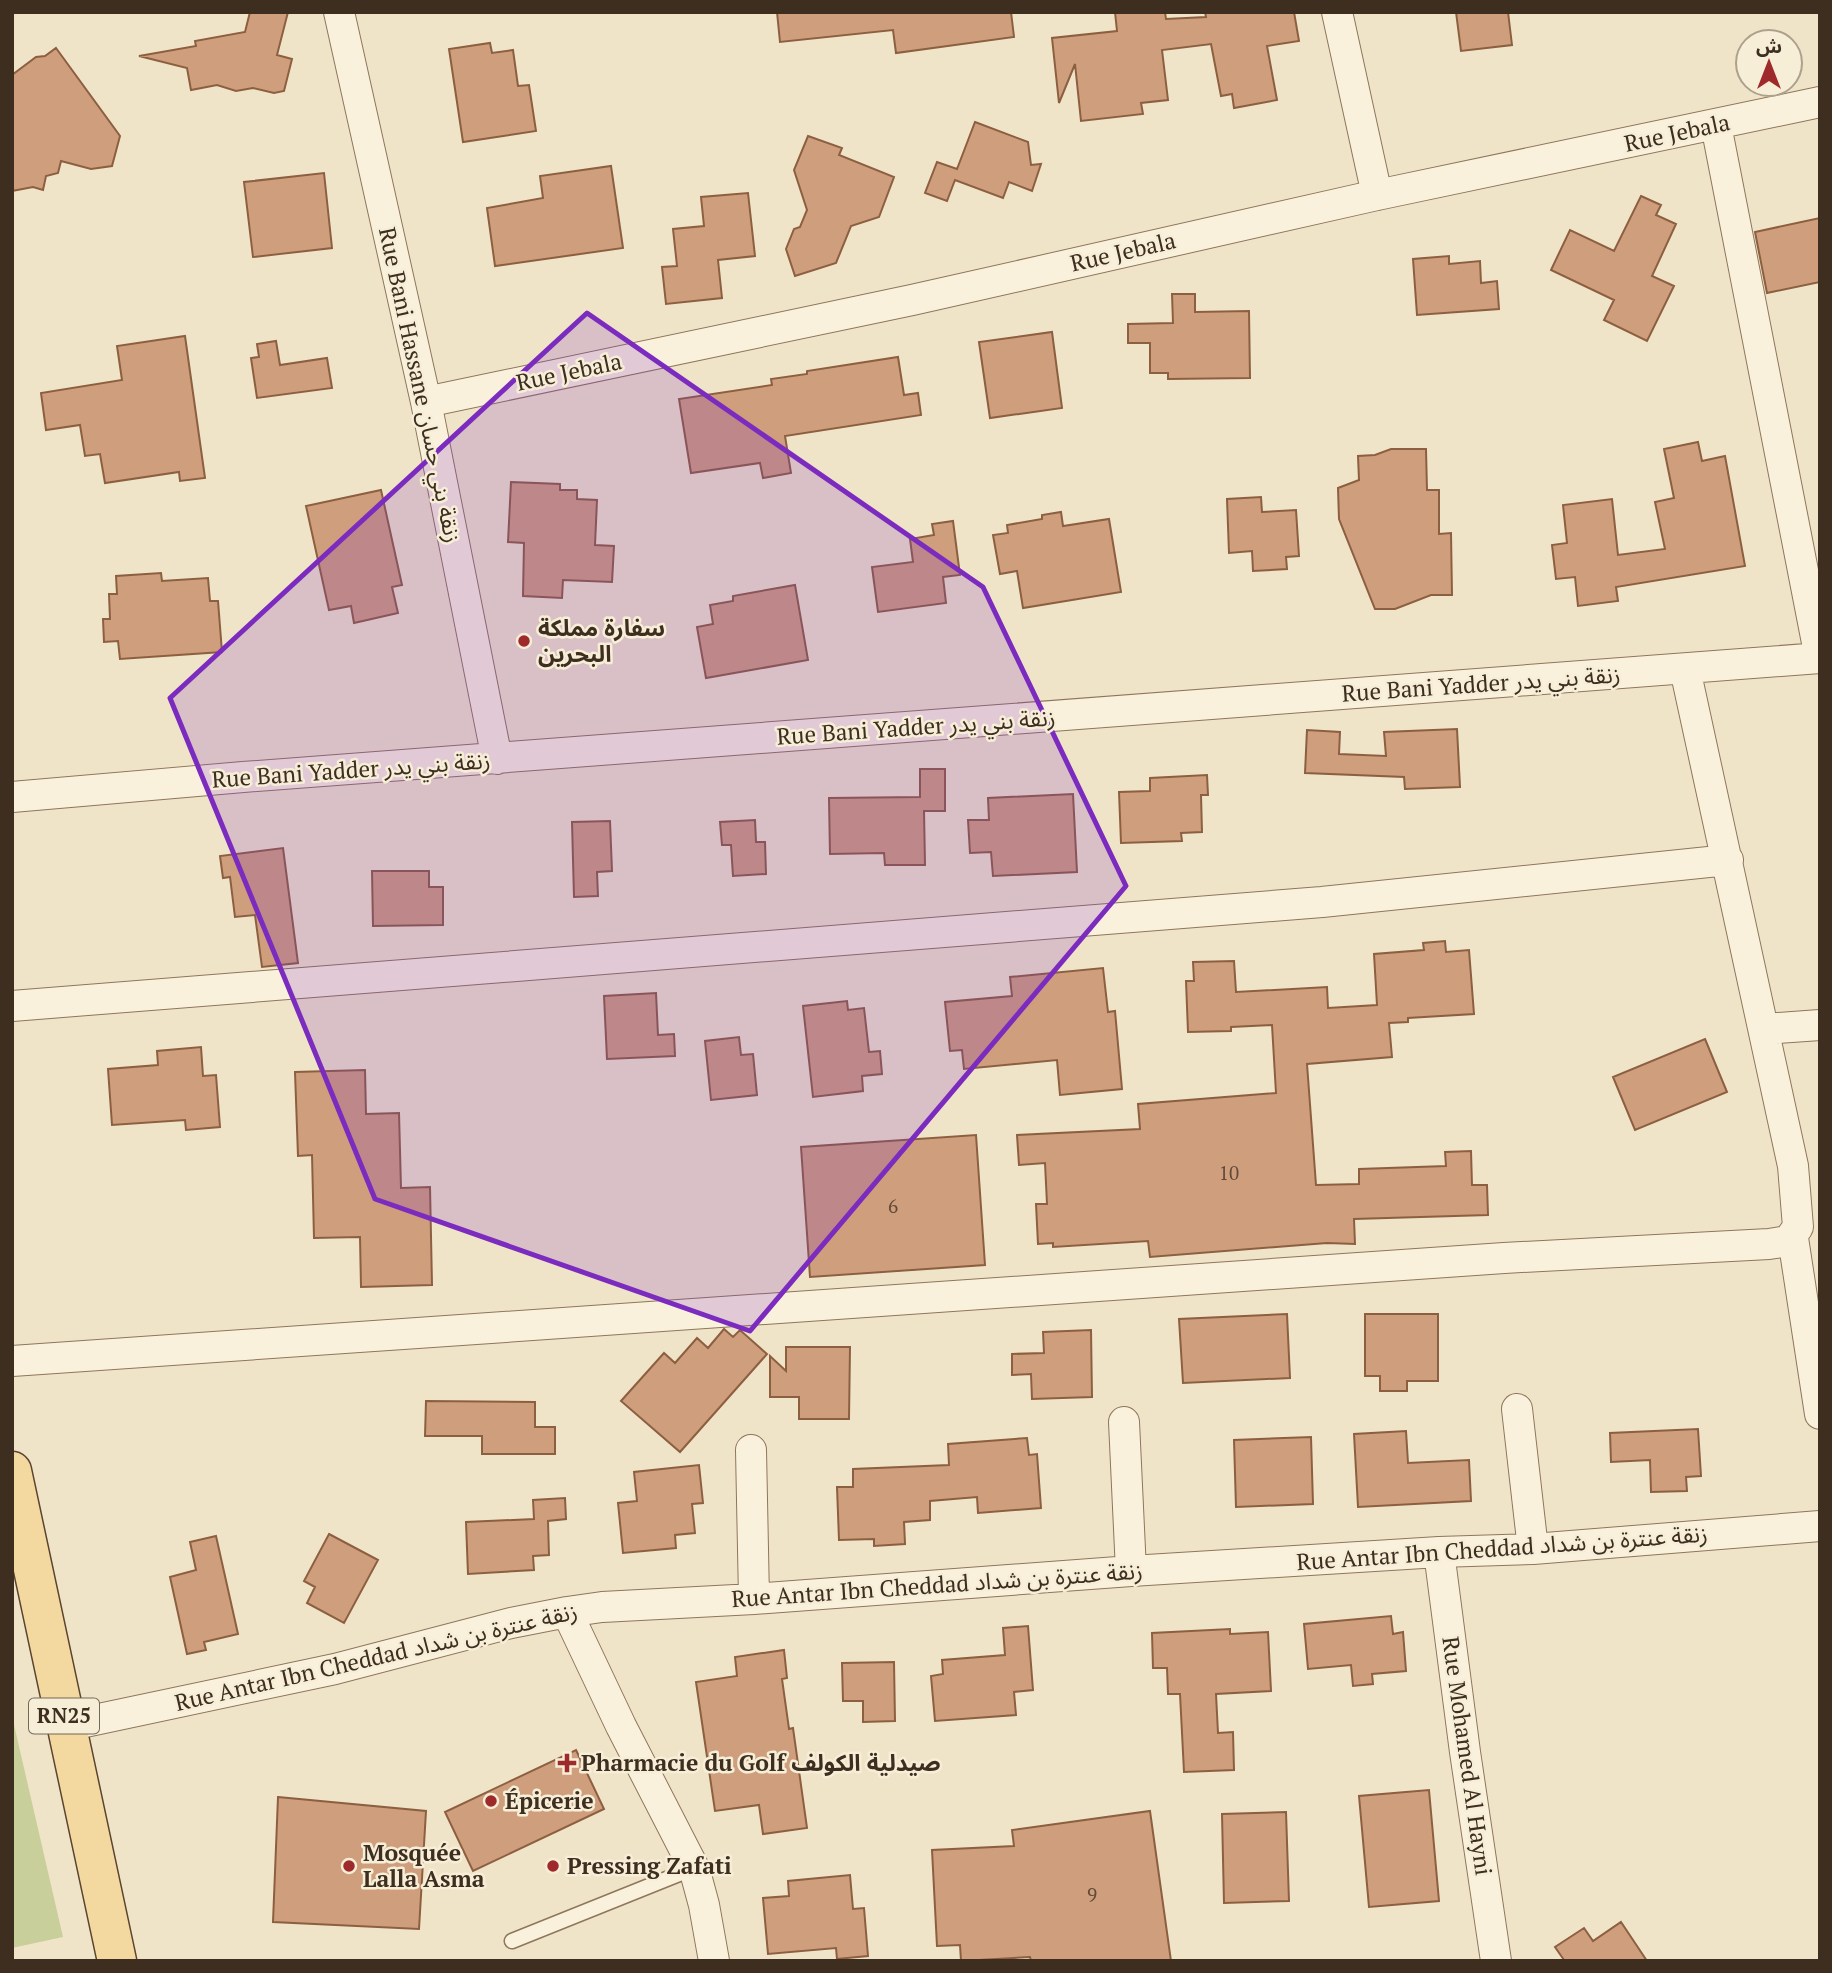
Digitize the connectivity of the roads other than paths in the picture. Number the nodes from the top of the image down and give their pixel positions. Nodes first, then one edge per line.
1 (339, 12) edge
2 (1337, 12) edge
3 (1820, 102) edge
4 (1716, 125) junction
5 (1377, 195) junction
6 (426, 402) junction
7 (1820, 658) edge
8 (1685, 669) junction
9 (497, 759) junction
10 (12, 797) edge
11 (1728, 860) junction
12 (12, 1006) edge
13 (1820, 1025) edge
14 (1764, 1029) junction
15 (1793, 1238) junction
16 (12, 1361) edge
17 (1517, 1409) dead end
18 (1820, 1414) edge
19 (1124, 1422) dead end
20 (751, 1450) dead end
21 (12, 1472) edge
22 (1820, 1526) edge
23 (1533, 1549) junction
24 (1439, 1552) junction
25 (1131, 1571) junction
26 (754, 1599) junction
27 (567, 1612) junction
28 (66, 1727) junction
29 (694, 1868) junction
30 (512, 1941) dead end
31 (117, 1961) edge
32 (714, 1961) edge
33 (1496, 1961) edge

1 - 6 street, Rue Bani Hassane زنقة بني حسان
2 - 5 street
3 - 4 street, Rue Jebala
4 - 5 street, Rue Jebala
4 - 7 street
5 - 6 street, Rue Jebala
6 - 9 street, Rue Bani Hassane زنقة بني حسان
7 - 8 street, Rue Bani Yadder زنقة بني يدر
8 - 9 street, Rue Bani Yadder زنقة بني يدر
8 - 11 street
9 - 10 street, Rue Bani Yadder زنقة بني يدر
11 - 12 street
11 - 14 street
13 - 14 street
14 - 15 street
15 - 16 street
15 - 18 street
17 - 23 street
19 - 25 street
20 - 26 street
21 - 28 main road, RN25
22 - 23 street, Rue Antar Ibn Cheddad زنقة عنترة بن شداد
23 - 24 street, Rue Antar Ibn Cheddad زنقة عنترة بن شداد
24 - 25 street, Rue Antar Ibn Cheddad زنقة عنترة بن شداد
24 - 33 street, Rue Mohamed Al Hayni
25 - 26 street, Rue Antar Ibn Cheddad زنقة عنترة بن شداد
26 - 27 street, Rue Antar Ibn Cheddad زنقة عنترة بن شداد
27 - 28 street, Rue Antar Ibn Cheddad زنقة عنترة بن شداد
27 - 29 street
28 - 31 main road, RN25
29 - 30 lane
29 - 32 street

